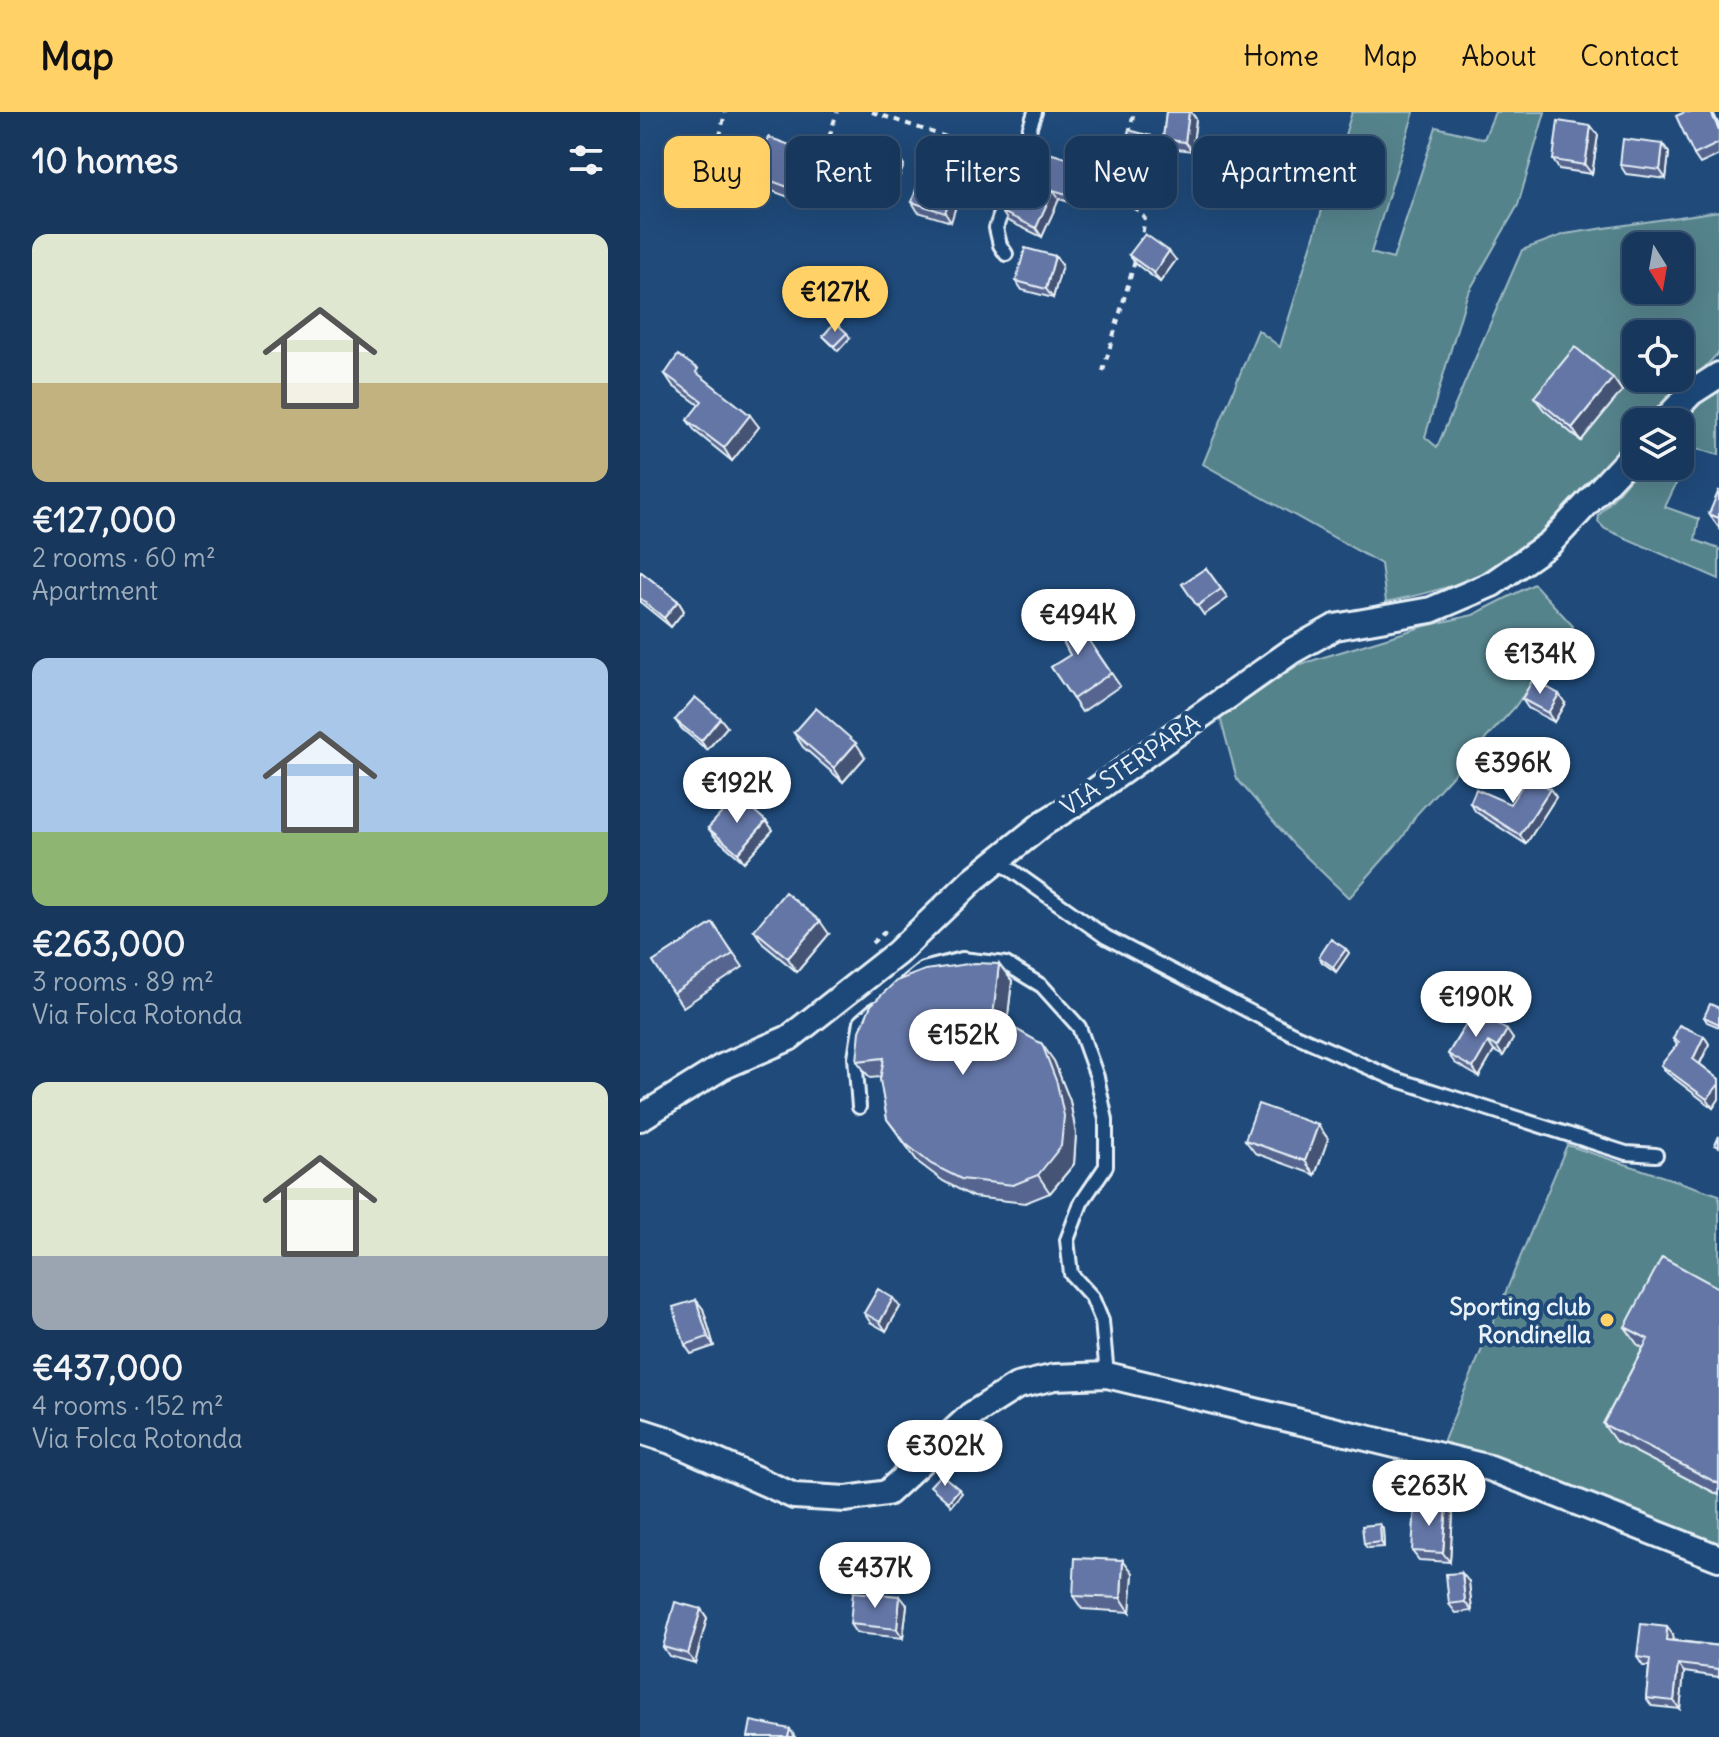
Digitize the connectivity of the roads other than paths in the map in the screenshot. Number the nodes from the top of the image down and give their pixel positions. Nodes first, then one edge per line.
1 (1035, 112) edge
2 (1006, 254) dead end
3 (1719, 375) edge
4 (1677, 408) edge
5 (1622, 466) edge
6 (997, 860) junction
7 (899, 988) edge
8 (886, 998) edge
9 (859, 1107) dead end
10 (640, 1118) edge
11 (1656, 1155) dead end
12 (1107, 1375) junction
13 (640, 1431) edge
14 (1719, 1558) edge

1 - 2 lane
3 - 4 street
5 - 6 street, VIA STERPARA
6 - 10 street, VIA STERPARA
6 - 11 lane
7 - 12 lane
8 - 9 lane
12 - 13 street
12 - 14 street

